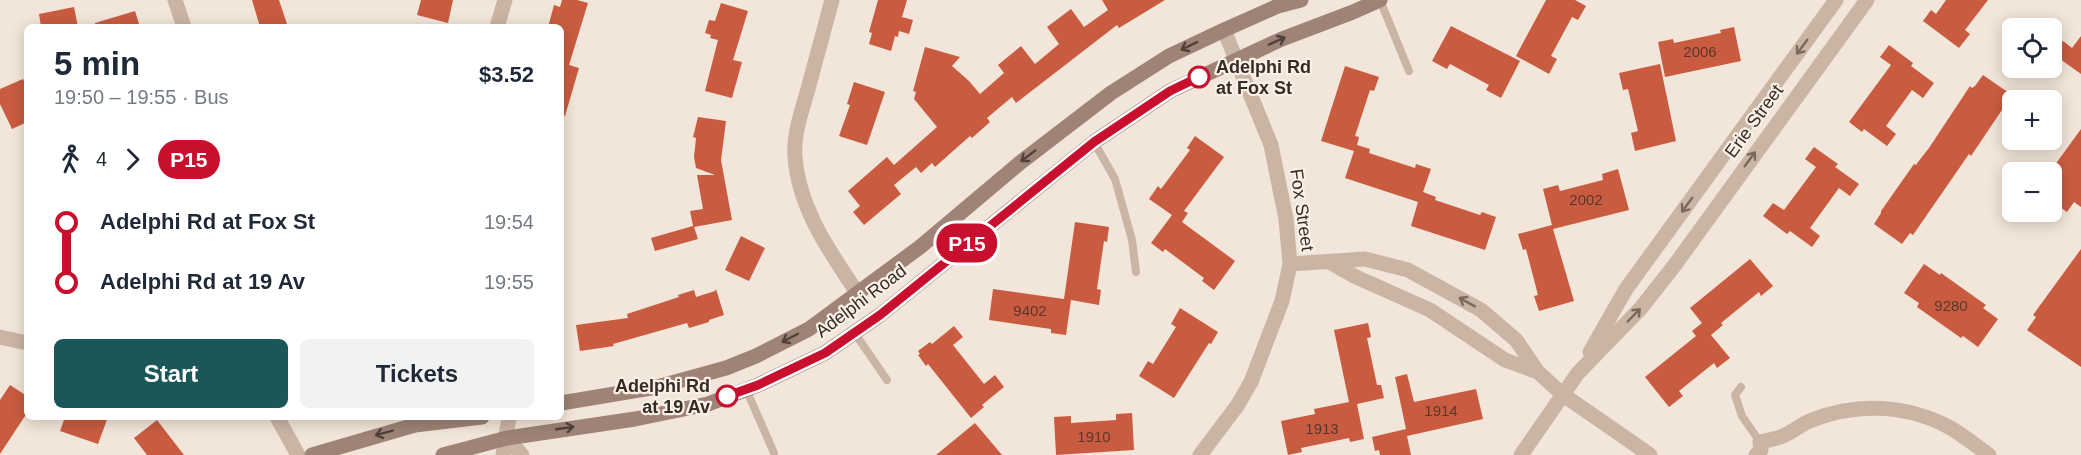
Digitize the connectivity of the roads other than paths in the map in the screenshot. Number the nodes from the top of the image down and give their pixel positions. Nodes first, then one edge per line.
1 (175, 0) edge
2 (505, 0) edge
3 (832, 0) edge
4 (1301, 0) edge
5 (1380, 0) edge
6 (1836, 0) edge
7 (1867, 0) edge
8 (183, 24) edge
9 (498, 24) edge
10 (1224, 30) junction
11 (1236, 60) junction
12 (1409, 71) dead end
13 (1094, 142) junction
14 (1654, 249) junction
15 (1331, 263) junction
16 (1290, 264) junction
17 (1674, 266) junction
18 (1408, 270) junction
19 (1136, 272) dead end
20 (858, 294) junction
21 (1396, 294) junction
22 (1498, 324) junction
23 (854, 332) junction
24 (0, 337) edge
25 (24, 342) edge
26 (1481, 343) junction
27 (1538, 372) junction
28 (1578, 373) junction
29 (887, 380) dead end
30 (1741, 387) dead end
31 (746, 389) junction
32 (1562, 394) junction
33 (564, 402) edge
34 (279, 420) edge
35 (439, 420) edge
36 (509, 420) edge
37 (507, 438) junction
38 (1758, 448) edge
39 (774, 453) dead end
40 (1206, 453) edge
41 (298, 455) edge
42 (312, 455) edge
43 (443, 455) edge
44 (503, 455) edge
45 (522, 455) edge
46 (1521, 455) edge
47 (1650, 455) edge
48 (1989, 455) edge

1 - 8 street
2 - 9 street
3 - 20 street
4 - 10 main road, Adelphi Road
11 -> 5 main road, Adelphi Road
5 - 12 lane
6 -> 14 street, Erie Street
17 -> 7 street, Erie Street
10 - 11 street, Fox Street
10 -> 20 main road, Adelphi Road
11 - 13 main road, Adelphi Road
11 - 16 street, Fox Street
13 - 19 lane
13 - 23 main road, Adelphi Road
14 - 17 street
14 - 28 street, Erie Street
15 - 16 street
15 - 18 street
15 - 21 street
16 - 40 street, Fox Street
28 -> 17 street, Erie Street
18 - 21 street
22 -> 18 street
20 -> 33 main road, Adelphi Road
21 - 26 street
22 - 26 street
22 - 27 street
23 - 29 lane
23 - 31 main road, Adelphi Road
24 - 25 street
26 - 27 street
27 - 32 street
28 - 32 street, Erie Street
30 - 38 lane
37 -> 31 main road, Adelphi Road
31 - 39 lane
32 - 46 street, Erie Street
32 - 47 street
34 - 41 street
35 -> 42 main road
36 - 37 street
37 - 43 main road, Adelphi Road
37 - 44 street
37 - 45 street
38 - 48 street

